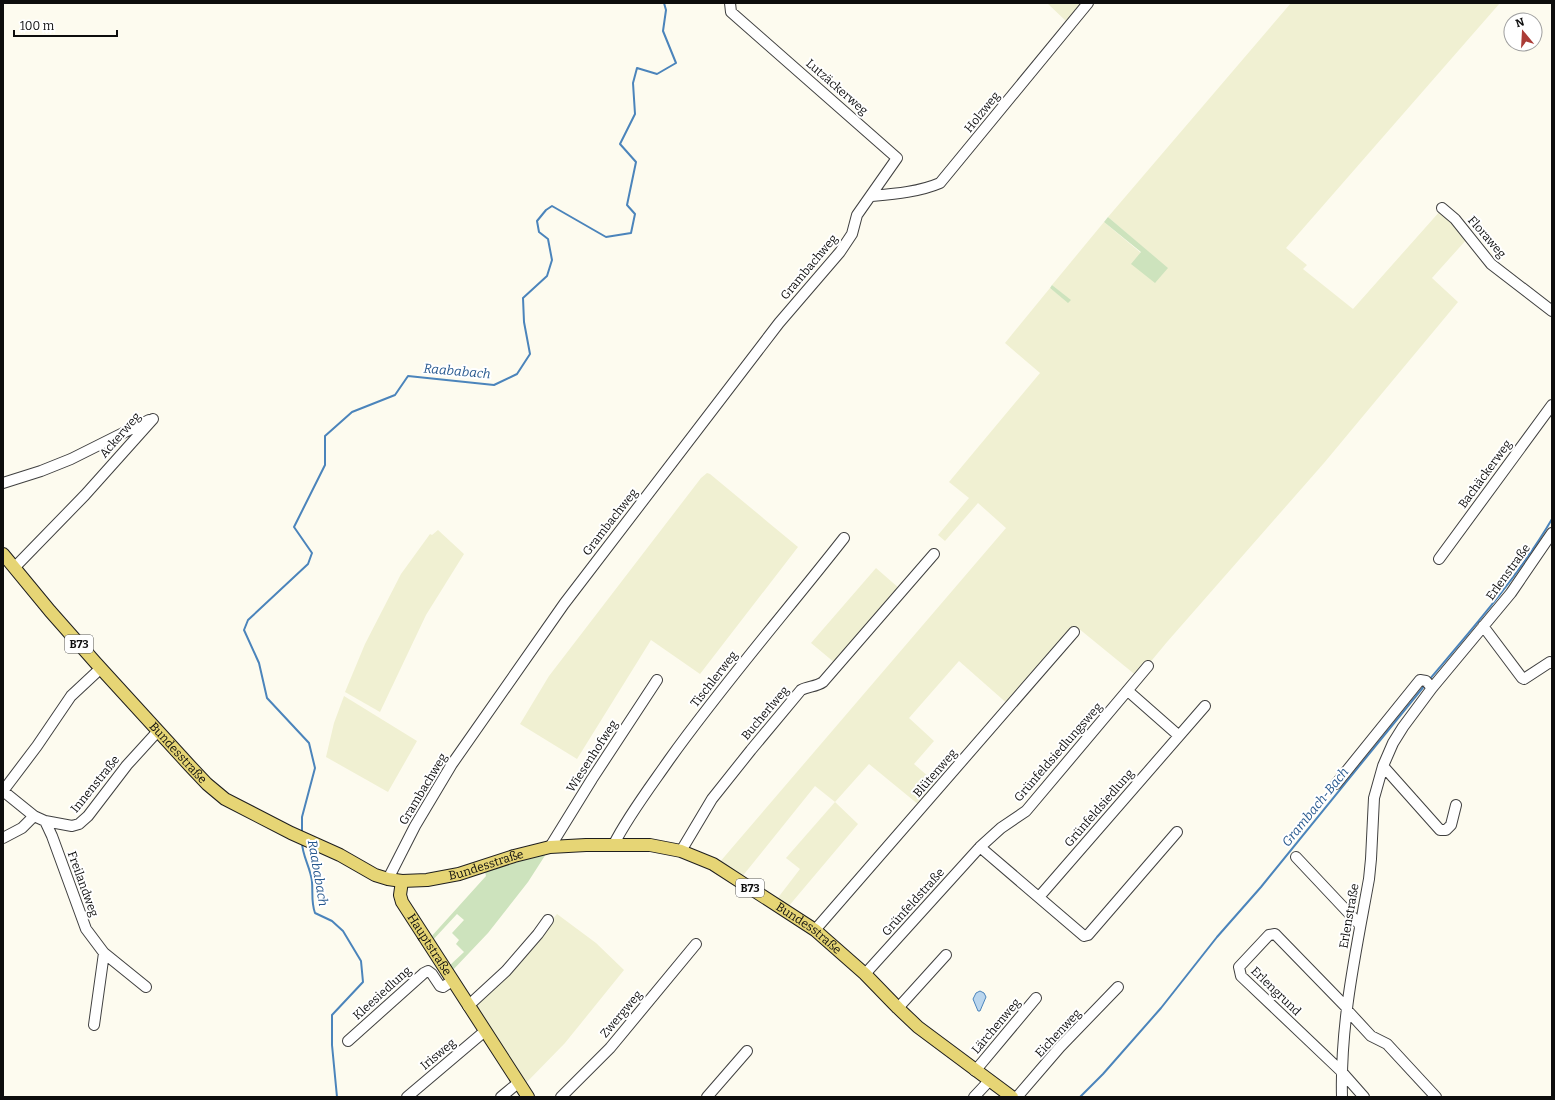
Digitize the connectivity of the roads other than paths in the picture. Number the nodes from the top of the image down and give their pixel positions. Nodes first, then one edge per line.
1 (730, 3) edge
2 (1088, 3) edge
3 (872, 196) junction
4 (1442, 208) dead end
5 (1552, 311) edge
6 (1552, 405) edge
7 (3, 483) edge
8 (1552, 532) edge
9 (844, 538) dead end
10 (3, 554) edge
11 (934, 554) dead end
12 (1440, 559) dead end
13 (14, 568) junction
14 (1483, 626) junction
15 (1074, 632) dead end
16 (1552, 663) edge
17 (1148, 666) dead end
18 (101, 668) junction
19 (657, 680) dead end
20 (1429, 685) junction
21 (1128, 691) junction
22 (1205, 706) dead end
23 (158, 731) junction
24 (1178, 735) junction
25 (1383, 766) junction
26 (1336, 784) dead end
27 (3, 791) edge
28 (1456, 805) dead end
29 (34, 816) junction
30 (45, 821) junction
31 (64, 825) junction
32 (1177, 832) dead end
33 (52, 836) junction
34 (3, 838) edge
35 (614, 844) junction
36 (550, 847) junction
37 (980, 847) junction
38 (681, 851) junction
39 (1296, 857) dead end
40 (388, 879) junction
41 (402, 881) junction
42 (1038, 897) junction
43 (548, 920) dead end
44 (1360, 925) junction
45 (815, 930) junction
46 (696, 944) dead end
47 (104, 953) junction
48 (946, 954) dead end
49 (865, 974) junction
50 (452, 981) junction
51 (146, 987) dead end
52 (1118, 987) dead end
53 (1036, 998) dead end
54 (468, 1006) junction
55 (898, 1008) junction
56 (1347, 1009) junction
57 (94, 1025) dead end
58 (485, 1031) junction
59 (348, 1041) dead end
60 (746, 1051) dead end
61 (975, 1070) junction
62 (1341, 1071) junction
63 (989, 1081) junction
64 (518, 1083) junction
65 (407, 1097) edge
66 (501, 1097) edge
67 (528, 1097) edge
68 (561, 1097) edge
69 (707, 1097) edge
70 (974, 1097) edge
71 (1012, 1097) edge
72 (1017, 1097) edge
73 (1342, 1097) edge
74 (1364, 1097) edge
75 (1436, 1097) edge

1 - 3 street, Lutzäckerweg
2 - 3 street, Holzweg
3 - 40 street, Grambachweg
4 - 5 street, Floraweg
6 - 12 street, Bachäckerweg
7 - 13 street, Ackerweg
8 - 14 street, Erlenstraße
9 - 35 street, Tischlerweg
10 - 13 main road, Bundesstraße / B73
11 - 38 street, Bucherlweg
13 - 18 main road, Bundesstraße / B73
14 - 16 street
14 - 20 street, Erlenstraße
15 - 45 street, Blütenweg
17 - 21 street, Grünfeldsiedlungsweg
18 - 23 main road, Bundesstraße / B73
18 - 27 street
19 - 36 street, Wiesenhofweg
20 - 25 street, Erlenstraße
20 - 26 street, Erlenstraße
21 - 24 street
21 - 37 street, Grünfeldsiedlungsweg
22 - 24 street, Grünfeldsiedlung
23 - 31 street, Innenstraße
23 - 40 main road, Bundesstraße / B73
24 - 42 street, Grünfeldsiedlung
25 - 28 street
25 - 44 street, Erlenstraße
27 - 29 street, Innenstraße
29 - 30 street, Innenstraße
29 - 34 street
30 - 31 street, Innenstraße
30 - 33 street, Freilandweg
31 - 33 street
32 - 42 street
33 - 47 street, Freilandweg
35 - 36 main road, Bundesstraße / B73
35 - 38 main road, Bundesstraße / B73
36 - 41 main road, Bundesstraße / B73
37 - 42 street
37 - 49 street, Grünfeldstraße
38 - 45 main road, Bundesstraße / B73
39 - 44 street
40 - 41 main road, Bundesstraße / B73
41 - 50 main road, Hauptstraße
43 - 54 street
44 - 56 street, Erlenstraße
45 - 49 main road, Bundesstraße / B73
46 - 68 street, Zwergweg
47 - 51 street, Freilandweg
47 - 57 street
48 - 55 street
49 - 55 main road, Bundesstraße / B73
50 - 54 main road, Hauptstraße
50 - 59 street, Kleesiedlung
52 - 72 street, Eichenweg
53 - 61 street, Lärchenweg
54 - 58 main road, Hauptstraße
55 - 61 main road, Bundesstraße / B73
56 - 62 street, Erlenstraße
56 - 62 street, Erlengrund
56 - 75 street
58 - 64 main road, Hauptstraße
58 - 65 street, Irisweg
60 - 69 street
61 - 63 main road, Bundesstraße / B73
62 - 73 street, Erlenstraße
62 - 74 street
63 - 70 street
63 - 71 main road, Bundesstraße / B73
64 - 66 street
64 - 67 main road, Hauptstraße

